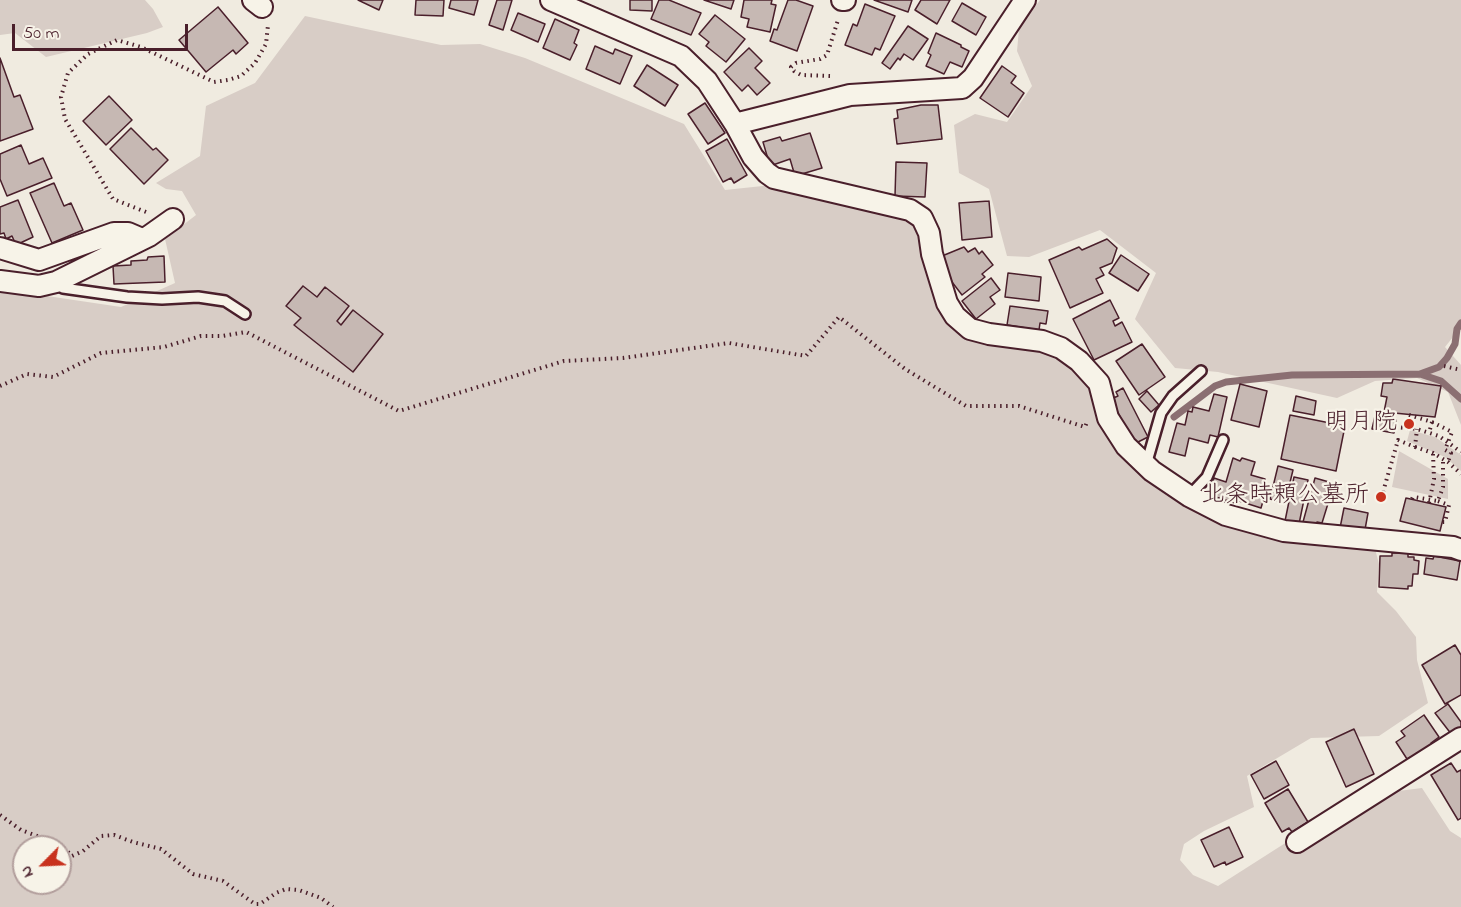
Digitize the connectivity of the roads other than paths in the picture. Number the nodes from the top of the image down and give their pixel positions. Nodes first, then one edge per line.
1 (551, 0) edge
2 (1025, 0) edge
3 (595, 9) edge
4 (735, 124) junction
5 (173, 219) road end
6 (142, 239) junction
7 (0, 248) edge
8 (0, 281) edge
9 (56, 282) junction
10 (245, 314) dead end
11 (1201, 371) dead end
12 (1223, 440) dead end
13 (1146, 465) junction
14 (1189, 496) junction
15 (1461, 550) edge
16 (1461, 738) edge
17 (1297, 842) dead end

1 - 3 street
2 - 4 street
3 - 4 street
4 - 13 street
5 - 6 street
6 - 7 street
6 - 9 street
8 - 9 street
9 - 10 lane
11 - 13 lane
12 - 14 lane
13 - 14 street
14 - 15 street
16 - 17 street

